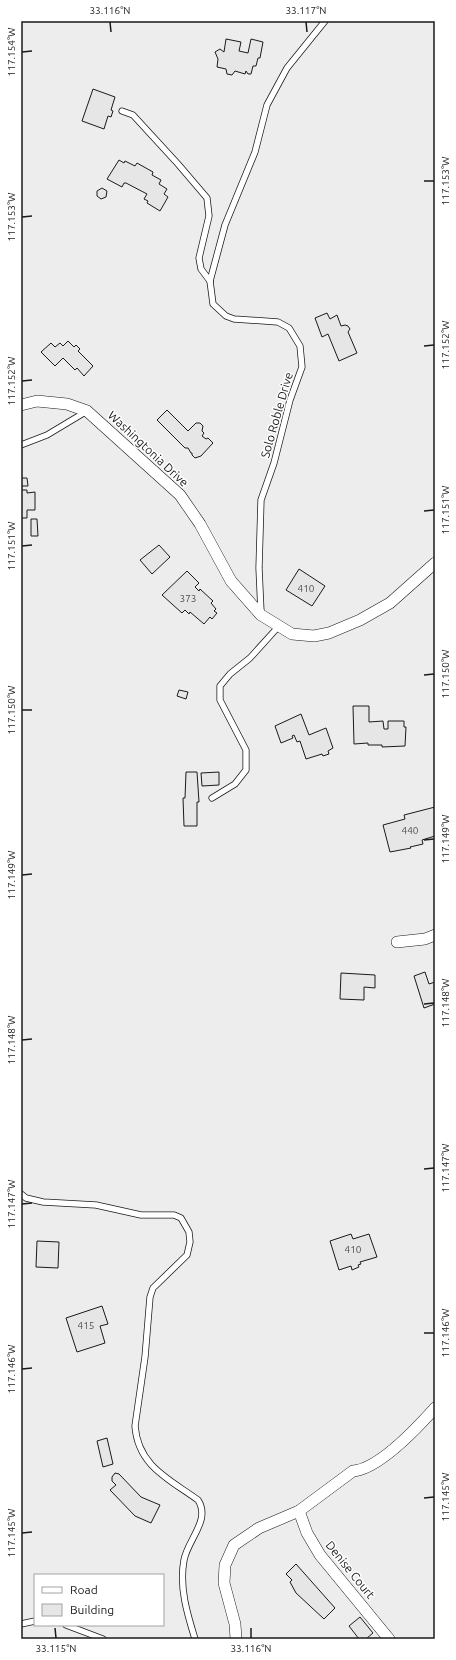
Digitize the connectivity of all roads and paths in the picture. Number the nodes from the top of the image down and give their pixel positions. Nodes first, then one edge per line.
1 (325, 21) edge
2 (122, 111) dead end
3 (210, 280) junction
4 (21, 404) edge
5 (87, 411) junction
6 (21, 446) edge
7 (435, 563) edge
8 (261, 615) junction
9 (279, 626) junction
10 (212, 798) dead end
11 (435, 935) edge
12 (397, 942) dead end
13 (21, 1194) edge
14 (435, 1408) edge
15 (299, 1511) junction
16 (34, 1620) edge
17 (21, 1624) edge
18 (69, 1626) edge
19 (103, 1639) edge
20 (195, 1639) edge
21 (236, 1639) edge
22 (390, 1639) edge

1 - 3 lane, Solo Roble Drive
2 - 3 lane
3 - 8 lane, Solo Roble Drive
4 - 5 street, Washingtonia Drive
5 - 6 lane
5 - 8 street, Washingtonia Drive
7 - 9 street, Washingtonia Drive
8 - 9 street, Washingtonia Drive
9 - 10 lane
11 - 12 street
13 - 20 lane
14 - 15 street
15 - 21 street
15 - 22 street, Denise Court
16 - 17 lane
18 - 19 lane

